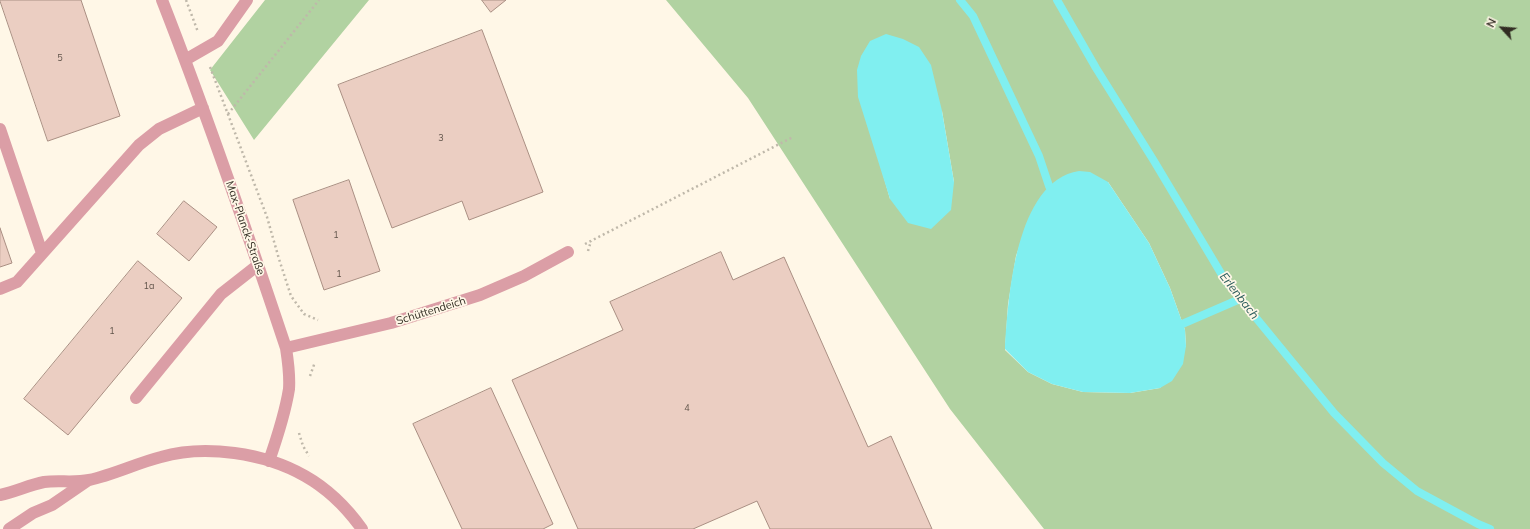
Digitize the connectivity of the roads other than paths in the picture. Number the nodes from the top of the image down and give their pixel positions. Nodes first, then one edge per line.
1 (162, 0) edge
2 (247, 0) edge
3 (185, 60) junction
4 (203, 108) junction
5 (0, 128) edge
6 (568, 252) road end
7 (42, 253) junction
8 (258, 265) junction
9 (0, 288) edge
10 (286, 348) junction
11 (136, 398) dead end
12 (268, 461) junction
13 (88, 480) junction
14 (0, 495) edge
15 (9, 529) edge
16 (362, 529) edge

1 - 3 street, Max-Planck-Straße
2 - 3 street
3 - 4 street, Max-Planck-Straße
4 - 7 street
4 - 8 street, Max-Planck-Straße
5 - 7 street
6 - 10 street, Schüttendeich
7 - 9 street
8 - 10 street, Max-Planck-Straße
8 - 11 street
10 - 12 street, Max-Planck-Straße
12 - 13 street
12 - 16 street
13 - 14 street
13 - 15 street

